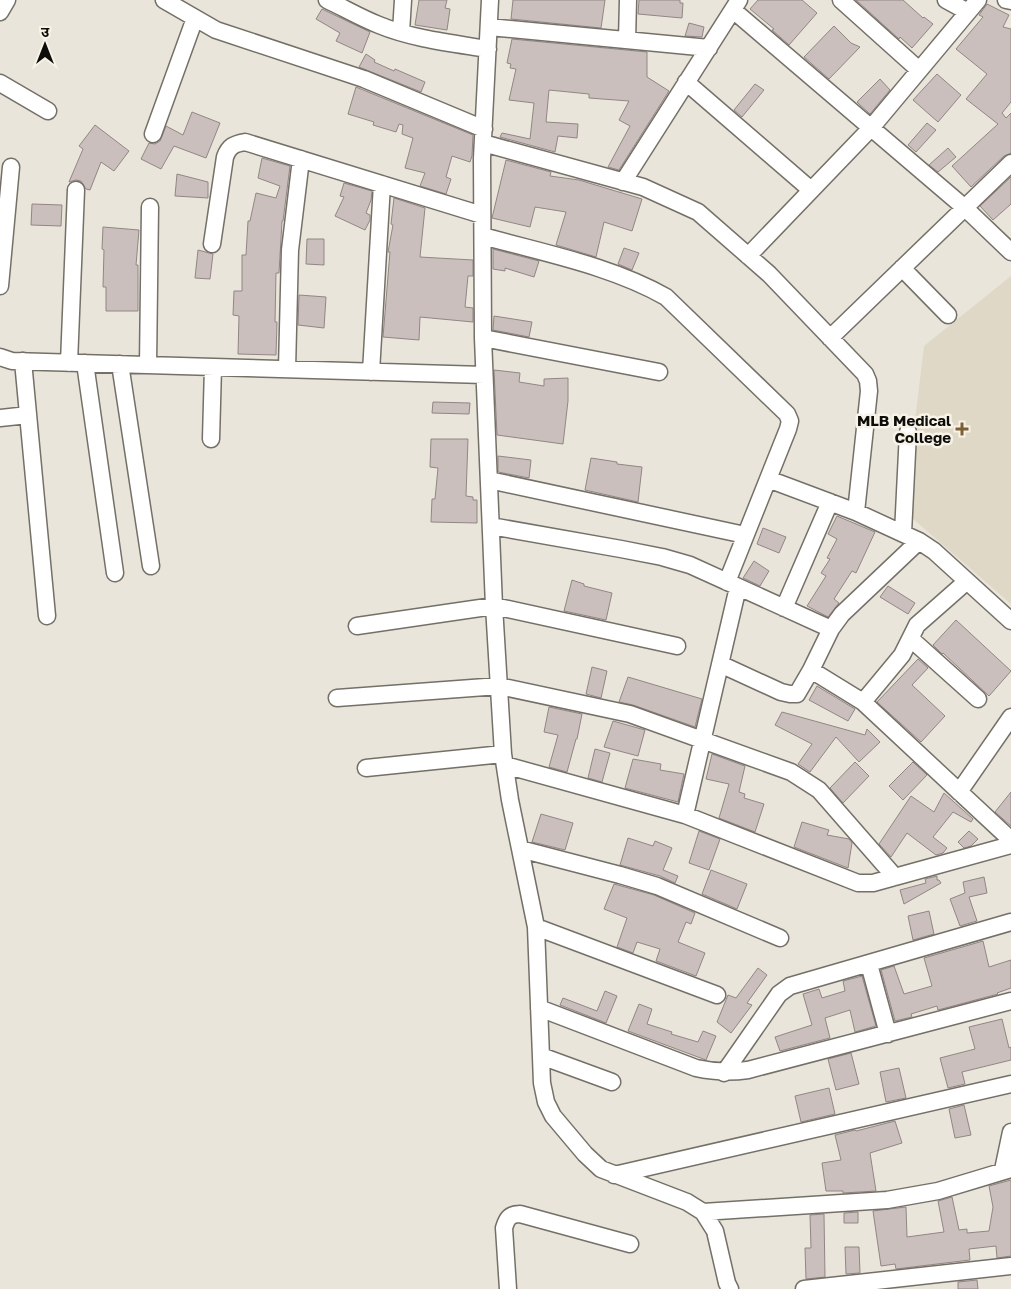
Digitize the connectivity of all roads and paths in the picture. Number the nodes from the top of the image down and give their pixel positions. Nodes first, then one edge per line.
1 (7, 0) edge
2 (164, 0) edge
3 (327, 0) edge
4 (402, 0) edge
5 (490, 0) edge
6 (628, 0) edge
7 (841, 0) edge
8 (946, 0) edge
9 (1006, 0) edge
10 (1011, 1) edge
11 (736, 5) edge
12 (973, 6) edge
13 (0, 12) edge
14 (195, 18) junction
15 (489, 27) junction
16 (401, 32) junction
17 (626, 40) junction
18 (709, 48) junction
19 (488, 49) junction
20 (919, 70) junction
21 (0, 82) edge
22 (686, 82) junction
23 (48, 111) dead end
24 (871, 128) junction
25 (153, 134) dead end
26 (483, 136) junction
27 (301, 159) junction
28 (1011, 164) edge
29 (11, 167) dead end
30 (623, 182) junction
31 (382, 184) junction
32 (76, 190) dead end
33 (811, 190) junction
34 (150, 207) dead end
35 (965, 208) junction
36 (482, 215) junction
37 (482, 236) junction
38 (212, 244) dead end
39 (1011, 252) edge
40 (748, 256) junction
41 (902, 268) junction
42 (0, 286) edge
43 (948, 315) dead end
44 (483, 338) junction
45 (830, 338) junction
46 (0, 356) edge
47 (23, 361) junction
48 (76, 363) junction
49 (120, 364) junction
50 (148, 365) junction
51 (212, 367) junction
52 (287, 369) junction
53 (371, 372) junction
54 (659, 372) dead end
55 (484, 375) junction
56 (28, 415) junction
57 (0, 418) edge
58 (908, 432) dead end
59 (211, 439) dead end
60 (768, 479) junction
61 (489, 480) junction
62 (830, 502) junction
63 (856, 512) junction
64 (491, 526) junction
65 (903, 533) junction
66 (745, 535) junction
67 (919, 541) junction
68 (151, 566) dead end
69 (115, 573) dead end
70 (967, 581) junction
71 (732, 584) junction
72 (494, 606) junction
73 (784, 608) junction
74 (47, 616) dead end
75 (1011, 621) edge
76 (356, 626) dead end
77 (831, 629) junction
78 (911, 639) junction
79 (676, 646) dead end
80 (720, 664) junction
81 (811, 670) junction
82 (499, 686) junction
83 (337, 698) dead end
84 (978, 699) dead end
85 (863, 702) junction
86 (1011, 717) edge
87 (702, 740) junction
88 (504, 759) junction
89 (366, 768) dead end
90 (959, 792) junction
91 (685, 815) junction
92 (1011, 840) edge
93 (1011, 845) edge
94 (520, 849) junction
95 (895, 877) junction
96 (1011, 922) edge
97 (536, 926) junction
98 (780, 938) dead end
99 (869, 964) junction
100 (717, 996) dead end
101 (1011, 1001) edge
102 (539, 1008) junction
103 (888, 1034) junction
104 (541, 1056) junction
105 (724, 1072) junction
106 (612, 1082) dead end
107 (1011, 1084) edge
108 (1011, 1132) edge
109 (1007, 1169) edge
110 (614, 1175) junction
111 (702, 1212) junction
112 (630, 1244) dead end
113 (1011, 1266) edge
114 (508, 1289) edge
115 (730, 1289) edge
116 (804, 1289) edge

1 - 13 street
2 - 14 street
3 - 16 street
4 - 16 street
5 - 15 street
6 - 17 street
7 - 20 street
8 - 12 street
9 - 10 street
11 - 18 street
11 - 24 street
12 - 20 street
14 - 25 street
14 - 26 street
15 - 17 street
15 - 19 street
16 - 19 street
17 - 18 street
18 - 22 street
19 - 26 street
20 - 24 street
21 - 23 street
22 - 30 street
22 - 33 street
24 - 33 street
24 - 35 street
26 - 30 street
26 - 36 street
27 - 31 street
27 - 38 street
27 - 52 street
28 - 35 street
29 - 42 street
30 - 40 street
31 - 36 street
31 - 53 street
32 - 48 street
33 - 40 street
34 - 50 street
35 - 39 street
35 - 41 street
36 - 37 street
37 - 44 street
37 - 60 street
40 - 45 street
41 - 43 street
41 - 45 street
44 - 54 street
44 - 55 street
45 - 63 street
46 - 47 street
47 - 48 street
47 - 56 street
48 - 49 street
48 - 69 street
49 - 50 street
49 - 68 street
50 - 51 street
51 - 52 street
51 - 59 street
52 - 53 street
53 - 55 street
55 - 61 street
56 - 57 street
56 - 74 street
58 - 65 street
60 - 62 street
60 - 66 street
61 - 64 street
61 - 66 street
62 - 63 street
62 - 73 street
63 - 65 street
64 - 71 street
64 - 72 street
65 - 67 street
66 - 71 street
67 - 70 street
67 - 77 street
70 - 75 street
70 - 78 street
71 - 73 street
71 - 80 street
72 - 76 street
72 - 79 street
72 - 82 street
73 - 77 street
77 - 81 street
78 - 84 street
78 - 85 street
80 - 81 street
80 - 87 street
81 - 85 street
82 - 83 street
82 - 87 street
82 - 88 street
85 - 90 street
86 - 90 street
87 - 91 street
87 - 95 street
88 - 89 street
88 - 91 street
88 - 94 street
90 - 92 street
91 - 95 street
93 - 95 street
94 - 97 street
94 - 98 street
96 - 99 street
97 - 100 street
97 - 102 street
99 - 103 street
99 - 105 street
101 - 103 street
102 - 104 street
102 - 105 street
103 - 105 street
104 - 106 street
104 - 110 street
107 - 110 street
108 - 109 street
109 - 111 street
110 - 111 street
111 - 115 street
112 - 114 street
113 - 116 street

